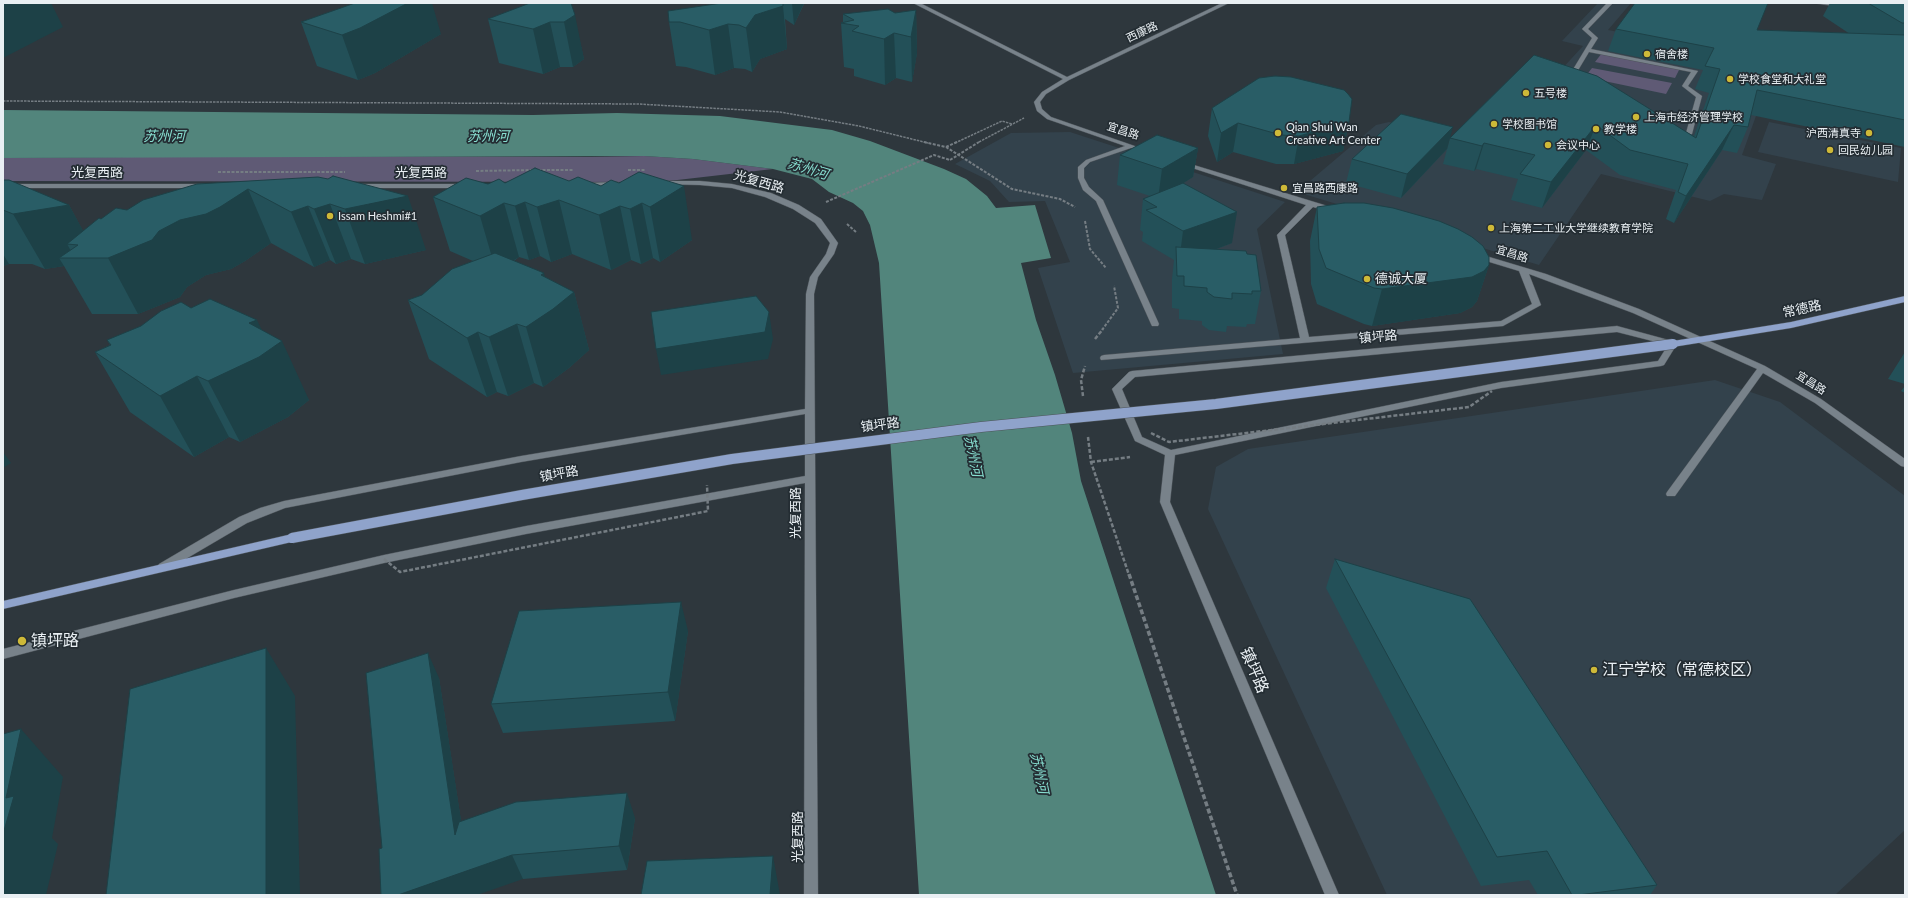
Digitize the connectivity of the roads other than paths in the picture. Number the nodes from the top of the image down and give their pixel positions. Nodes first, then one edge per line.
1 (916, 3) edge
2 (1226, 3) edge
3 (1610, 3) edge
4 (1816, 3) edge
5 (1846, 6) dead end
6 (1587, 50) junction
7 (1067, 79) junction
8 (1574, 87) edge
9 (1670, 145) edge
10 (1131, 146) junction
11 (1154, 154) edge
12 (1176, 161) edge
13 (646, 183) edge
14 (623, 184) edge
15 (576, 185) edge
16 (3, 186) edge
17 (218, 186) edge
18 (346, 186) edge
19 (473, 186) edge
20 (1311, 204) junction
21 (1341, 213) edge
22 (1470, 253) edge
23 (1523, 270) junction
24 (1905, 299) edge
25 (1155, 324) dead end
26 (1305, 341) junction
27 (1703, 341) junction
28 (1673, 344) junction
29 (1104, 358) dead end
30 (1762, 368) junction
31 (809, 411) junction
32 (1170, 453) junction
33 (1905, 464) edge
34 (809, 480) junction
35 (1671, 494) dead end
36 (163, 567) junction
37 (3, 605) edge
38 (3, 654) edge
39 (811, 895) edge
40 (1332, 895) edge

1 - 7 street
2 - 7 street, 西康路
3 - 6 street
4 - 5 street
6 - 8 street
6 - 9 street
7 - 10 street, 宜昌路
10 - 11 street, 宜昌路
10 - 25 street
12 - 20 street
13 - 31 street, 光复西路
14 - 15 street
16 - 17 street, 光复西路
18 - 19 street, 光复西路
20 - 21 street
20 - 26 street
22 - 23 street, 宜昌路
23 - 26 street
23 - 27 street, 宜昌路
24 - 27 main road, 常德路
26 - 29 street
27 - 28 main road, 镇坪路
27 - 30 street, 宜昌路
28 - 32 street
28 - 32 street, 镇坪路
28 - 36 main road, 镇坪路, bridge
30 - 33 street, 宜昌路
30 - 35 street
31 - 34 street, 光复西路
31 - 36 street
32 - 40 street, 镇坪路
34 - 38 street
34 - 39 street, 光复西路
36 - 37 main road, 镇坪路

